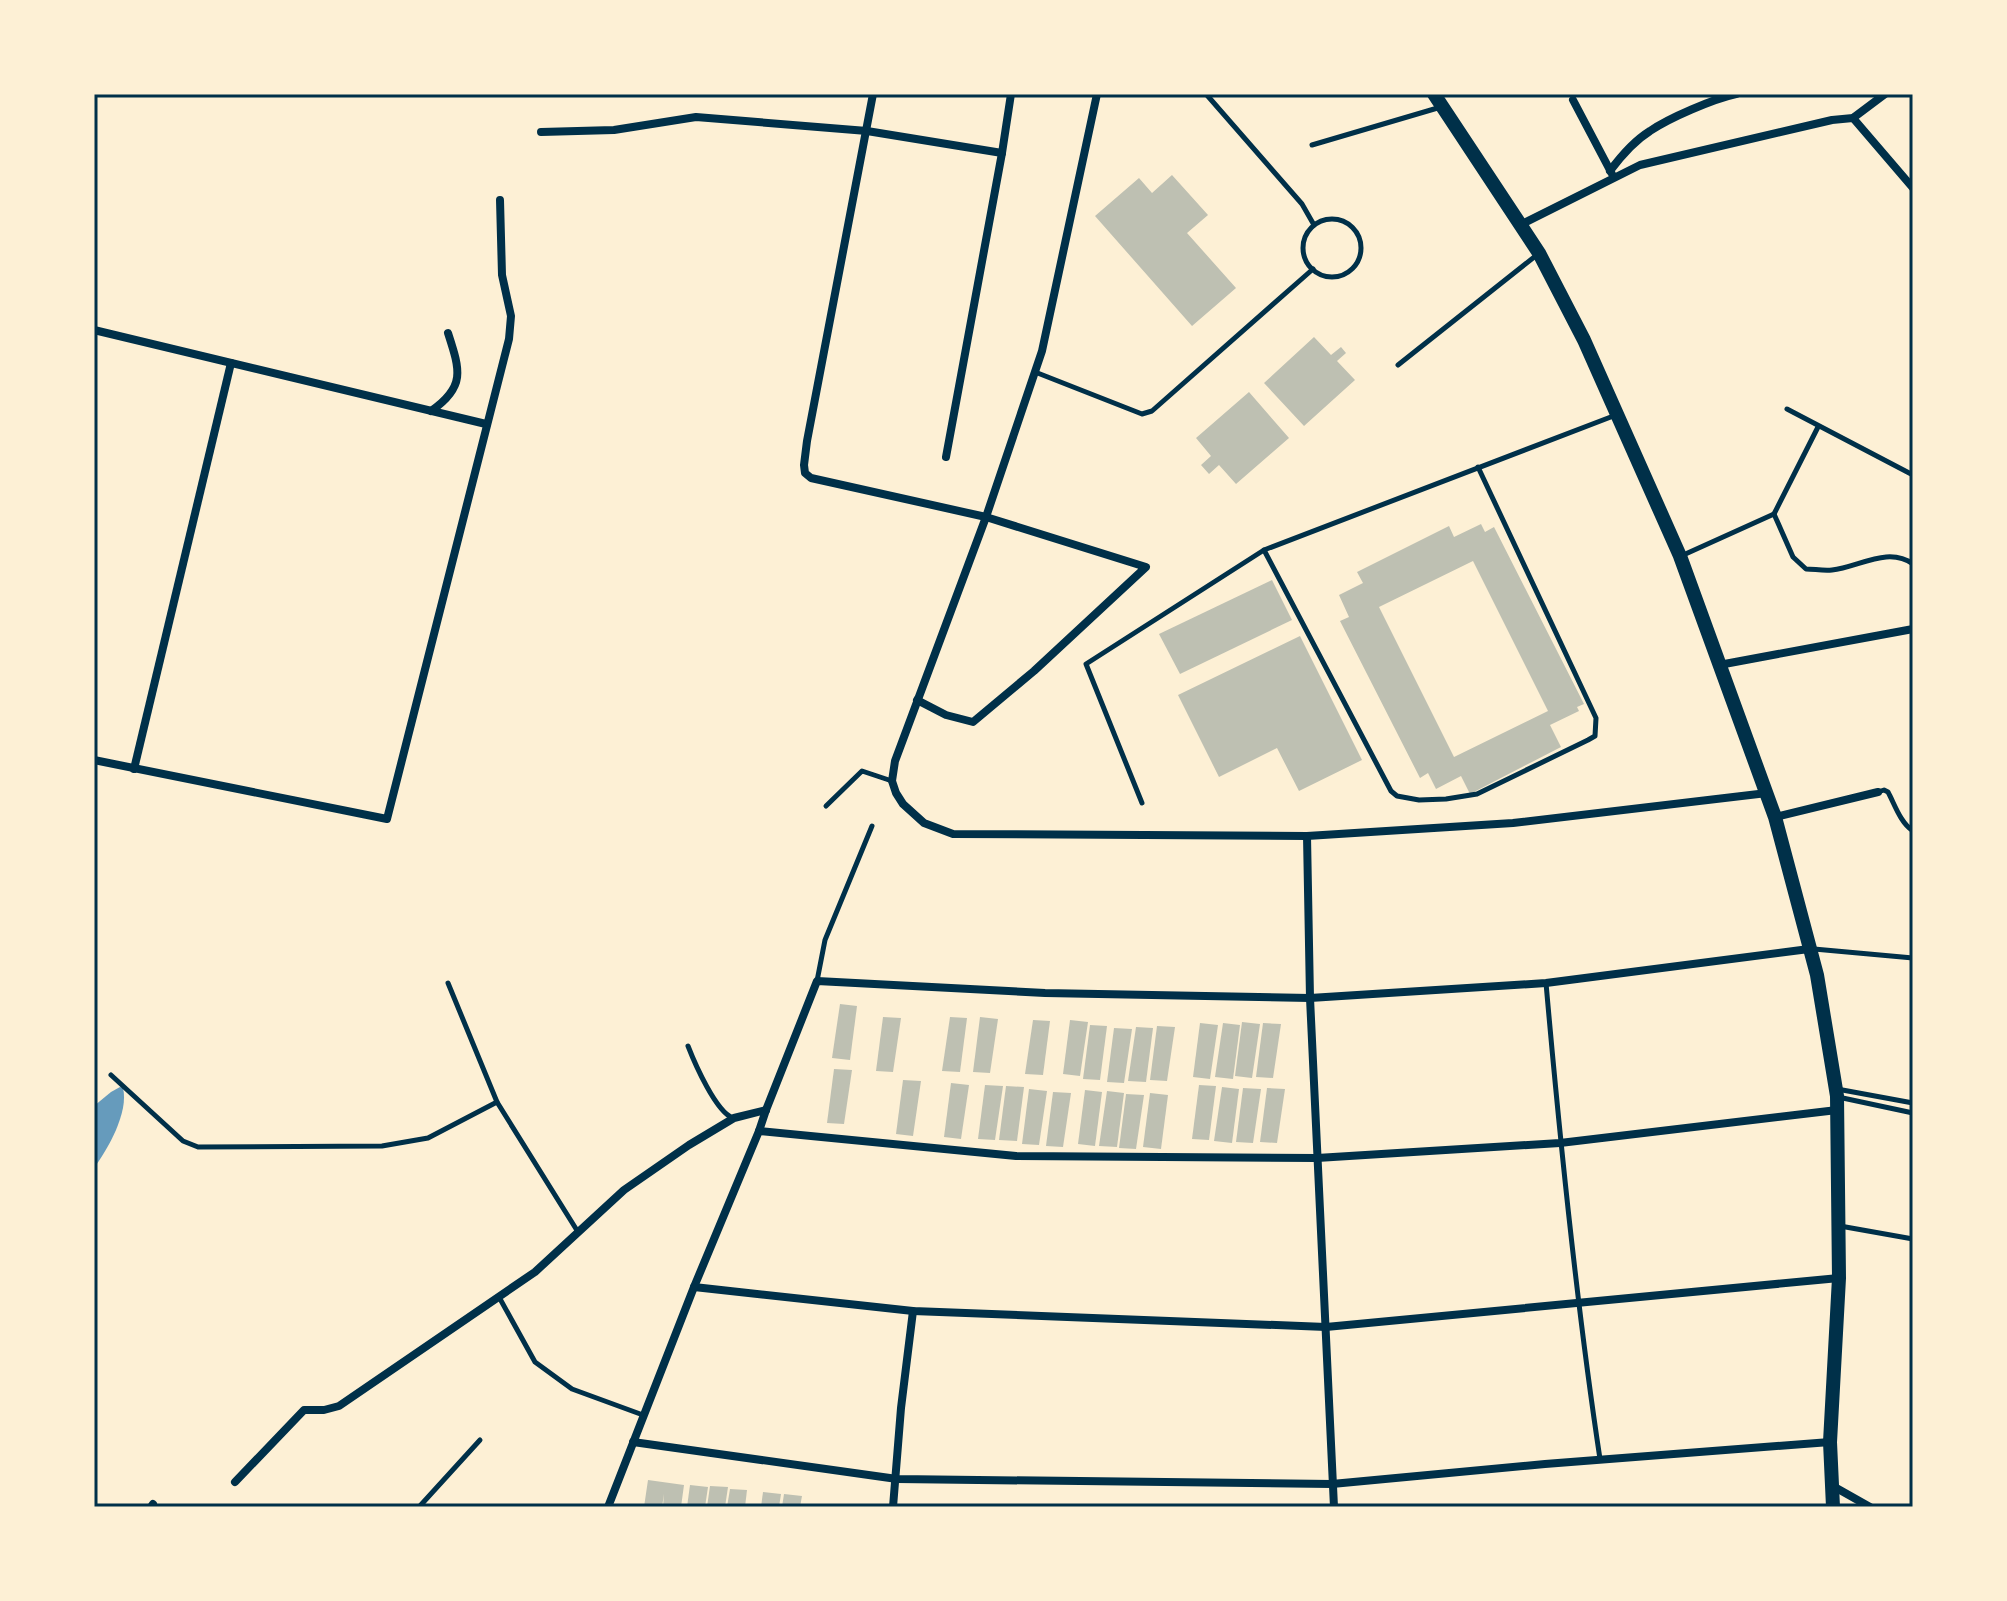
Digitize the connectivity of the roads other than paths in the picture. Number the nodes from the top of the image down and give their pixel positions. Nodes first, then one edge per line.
1 (873, 94) edge
2 (1011, 94) edge
3 (1097, 94) edge
4 (1206, 94) edge
5 (1736, 94) edge
6 (1883, 95) edge
7 (1438, 100) edge
8 (1573, 100) dead end
9 (1853, 118) junction
10 (867, 131) junction
11 (541, 132) dead end
12 (1312, 145) dead end
13 (1002, 153) junction
14 (1612, 175) junction
15 (1913, 188) edge
16 (500, 200) dead end
17 (1522, 224) junction
18 (1314, 225) junction
19 (1539, 253) junction
20 (1313, 269) junction
21 (94, 330) edge
22 (448, 333) dead end
23 (231, 363) junction
24 (1398, 365) dead end
25 (1035, 372) junction
26 (1787, 409) dead end
27 (431, 411) junction
28 (1617, 415) junction
29 (486, 424) junction
30 (1818, 427) junction
31 (946, 457) dead end
32 (1478, 467) junction
33 (1913, 475) edge
34 (1774, 514) junction
35 (986, 517) junction
36 (1264, 550) junction
37 (1680, 556) junction
38 (1913, 564) edge
39 (1913, 629) edge
40 (1719, 665) junction
41 (917, 700) junction
42 (94, 760) edge
43 (134, 769) junction
44 (892, 781) junction
45 (1878, 792) joint
46 (1767, 793) junction
47 (1142, 803) dead end
48 (826, 806) dead end
49 (1775, 817) junction
50 (872, 826) dead end
51 (1913, 831) edge
52 (1307, 836) junction
53 (1809, 949) junction
54 (1913, 958) edge
55 (817, 981) junction
56 (448, 983) dead end
57 (1546, 983) junction
58 (1310, 998) junction
59 (688, 1046) dead end
60 (111, 1075) dead end
61 (1837, 1099) junction
62 (497, 1102) junction
63 (1913, 1103) edge
64 (766, 1110) junction
65 (1913, 1113) edge
66 (734, 1118) junction
67 (759, 1131) junction
68 (1560, 1143) junction
69 (1317, 1158) junction
70 (1839, 1226) junction
71 (578, 1232) junction
72 (1913, 1239) edge
73 (1839, 1278) junction
74 (694, 1287) junction
75 (499, 1297) junction
76 (1578, 1303) junction
77 (913, 1311) junction
78 (1326, 1327) junction
79 (643, 1415) junction
80 (480, 1440) dead end
81 (633, 1442) junction
82 (1830, 1442) junction
83 (1600, 1460) junction
84 (897, 1479) junction
85 (235, 1482) dead end
86 (1332, 1484) junction
87 (1831, 1485) junction
88 (419, 1507) edge
89 (608, 1507) edge
90 (893, 1507) edge
91 (1334, 1507) edge
92 (1833, 1507) edge
93 (1870, 1507) edge

1 - 10 street
2 - 13 street
3 - 25 street
4 - 18 lane
5 - 14 street
6 - 9 street
7 - 12 lane
7 - 17 main road
8 - 14 street
9 - 14 street
9 - 15 street
10 - 11 street
10 - 13 street
10 - 35 street
13 - 31 street
14 - 17 street
16 - 29 street
17 - 19 main road
18 - 20 lane
18 - 20 lane
19 - 24 lane
19 - 28 main road
20 - 25 lane
21 - 23 street
22 - 27 street
23 - 27 street
23 - 43 street
25 - 35 street
26 - 30 lane
27 - 29 street
28 - 32 lane
28 - 37 main road
29 - 43 street
30 - 33 lane
30 - 34 lane
32 - 36 lane
32 - 36 lane
34 - 37 lane
34 - 38 lane
35 - 41 street
35 - 41 street
36 - 47 lane
37 - 40 main road
39 - 40 street
40 - 46 main road
41 - 44 street
42 - 43 street
44 - 48 lane
44 - 52 street
45 - 49 street
45 - 51 lane
46 - 49 main road
46 - 52 street
49 - 53 main road
50 - 55 lane
52 - 58 street
53 - 54 lane
53 - 57 street
53 - 61 main road
55 - 58 street
55 - 64 street
56 - 62 lane
57 - 58 street
57 - 68 lane
58 - 69 street
59 - 66 lane
60 - 62 lane
61 - 63 lane
61 - 65 lane
61 - 68 street
61 - 70 main road
62 - 71 lane
64 - 66 street
64 - 67 street
66 - 71 street
67 - 69 street
67 - 74 street
68 - 69 street
68 - 76 lane
69 - 78 street
70 - 72 lane
70 - 73 main road
71 - 75 street
73 - 76 street
73 - 82 main road
74 - 77 street
74 - 79 street
75 - 79 lane
75 - 85 street
76 - 78 street
76 - 83 lane
77 - 78 street
77 - 84 street
78 - 86 street
79 - 81 street
80 - 88 lane
81 - 84 street
81 - 89 street
82 - 83 street
82 - 87 main road
83 - 86 street
84 - 86 street
84 - 90 street
86 - 91 street
87 - 92 main road
87 - 93 street

